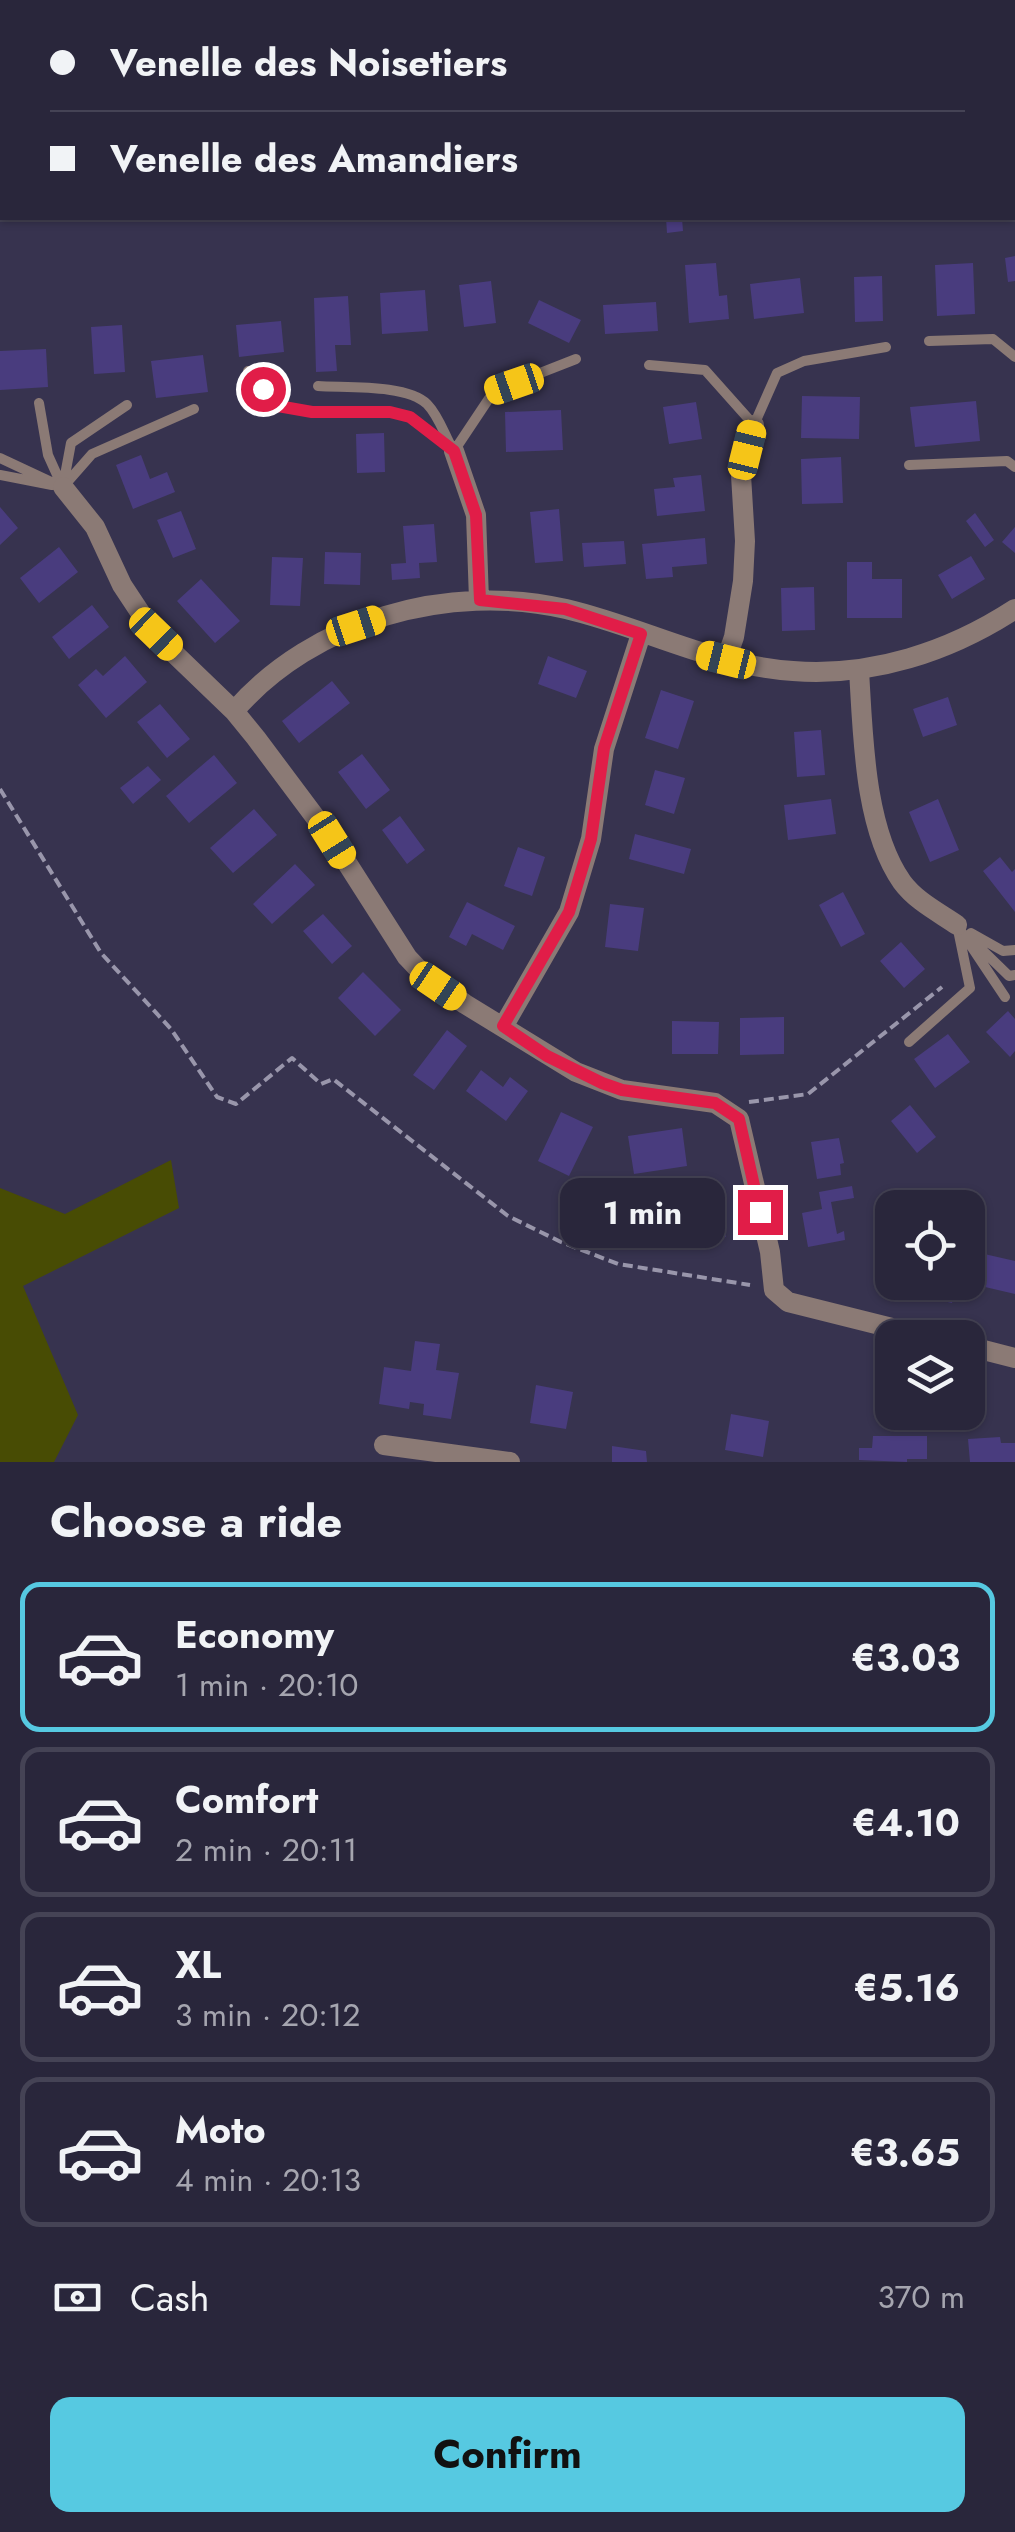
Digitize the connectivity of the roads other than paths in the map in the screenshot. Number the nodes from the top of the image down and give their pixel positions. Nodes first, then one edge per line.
1 (929, 342) dead end
2 (886, 347) dead end
3 (1015, 356) edge
4 (576, 358) dead end
5 (649, 365) dead end
6 (248, 371) dead end
7 (318, 386) dead end
8 (39, 402) dead end
9 (127, 405) dead end
10 (194, 409) dead end
11 (754, 425) junction
12 (454, 451) junction
13 (0, 458) edge
14 (910, 465) dead end
15 (1015, 467) edge
16 (0, 475) edge
17 (63, 487) junction
18 (480, 600) junction
19 (1015, 609) edge
20 (641, 634) junction
21 (726, 660) junction
22 (859, 670) junction
23 (234, 711) junction
24 (957, 925) junction
25 (1015, 950) edge
26 (1015, 975) edge
27 (1005, 997) dead end
28 (503, 1026) junction
29 (909, 1042) dead end
30 (875, 1322) edge
31 (985, 1350) edge
32 (1015, 1358) edge
33 (384, 1445) dead end
34 (510, 1462) edge

1 - 3 lane
2 - 11 lane
4 - 12 lane
5 - 11 lane
6 - 12 lane
7 - 12 lane
8 - 17 lane
9 - 17 lane
10 - 17 lane
11 - 21 street
12 - 18 street
13 - 17 lane
14 - 15 lane
16 - 17 lane
17 - 23 street
18 - 20 street
18 - 23 street
19 - 22 street
20 - 21 street
20 - 28 street
21 - 22 street
22 - 24 street
23 - 28 street
24 - 25 lane
24 - 26 lane
24 - 27 lane
24 - 29 lane
28 - 30 street
31 - 32 street
33 - 34 street

